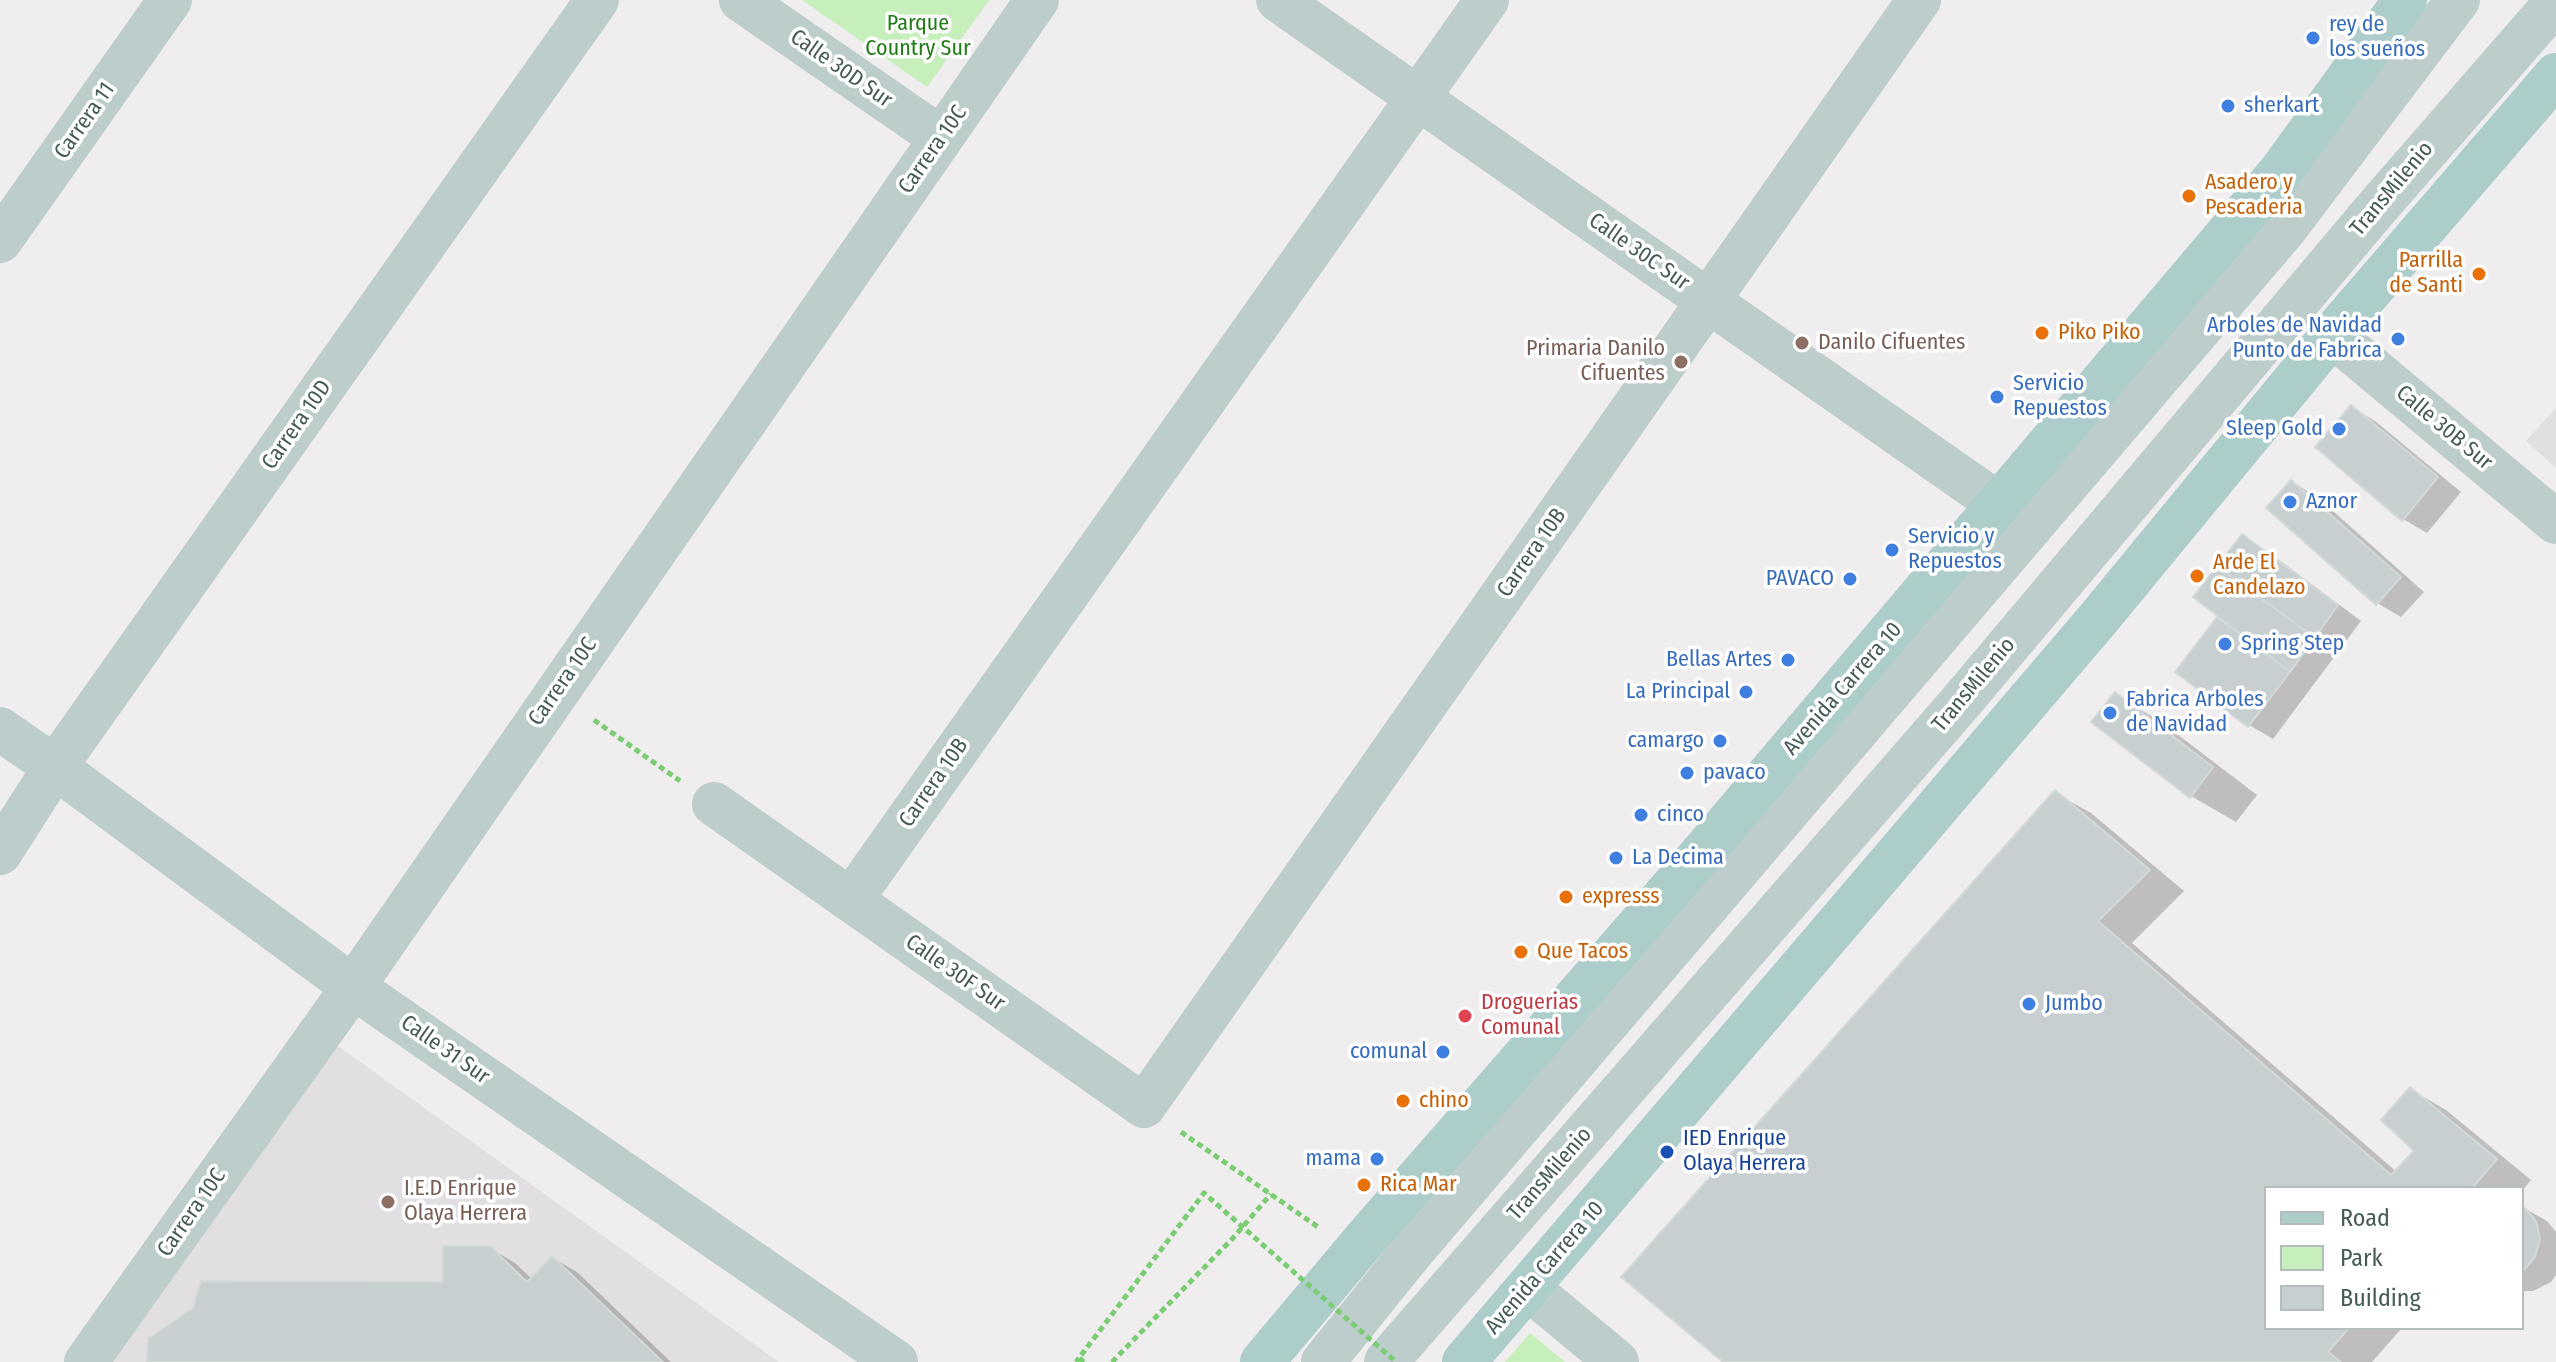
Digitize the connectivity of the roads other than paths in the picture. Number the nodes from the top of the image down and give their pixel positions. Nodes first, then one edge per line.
1 (170, 0) edge
2 (597, 0) edge
3 (741, 0) edge
4 (1037, 0) edge
5 (1278, 0) edge
6 (1487, 0) edge
7 (1919, 0) edge
8 (2405, 0) edge
9 (2458, 0) edge
10 (2556, 2) edge
11 (2556, 75) edge
12 (1418, 98) junction
13 (941, 138) junction
14 (0, 241) edge
15 (1709, 301) junction
16 (2332, 335) junction
17 (2000, 505) junction
18 (2556, 522) edge
19 (0, 729) edge
20 (55, 767) junction
21 (714, 804) road end
22 (0, 853) edge
23 (851, 900) junction
24 (353, 987) junction
25 (1144, 1106) joint
26 (1528, 1288) junction
27 (86, 1362) edge
28 (896, 1362) edge
29 (1262, 1362) edge
30 (1323, 1362) edge
31 (1386, 1362) edge
32 (1464, 1362) edge
33 (1617, 1362) edge

1 - 14 street, Carrera 11
2 - 20 street, Carrera 10D
3 - 13 street, Calle 30D Sur
4 - 13 street, Carrera 10C
5 - 12 street, Calle 30C Sur
6 - 12 street, Carrera 10B
7 - 15 street, Carrera 10B
8 - 17 main road, Avenida Carrera 10
9 - 30 street
10 - 31 street, TransMilenio
11 - 16 main road, Avenida Carrera 10
12 - 15 street, Calle 30C Sur
12 - 23 street, Carrera 10B
13 - 24 street, Carrera 10C
15 - 17 street, Calle 30C Sur
15 - 25 street, Carrera 10B
16 - 18 street, Calle 30B Sur
16 - 26 main road, Avenida Carrera 10
17 - 29 main road, Avenida Carrera 10
19 - 20 street, Calle 31 Sur
20 - 22 street, Carrera 10D
20 - 24 street, Calle 31 Sur
21 - 23 street, Calle 30F Sur
23 - 25 street, Calle 30F Sur
24 - 27 street, Carrera 10C
24 - 28 street, Calle 31 Sur
26 - 32 main road, Avenida Carrera 10
26 - 33 street

